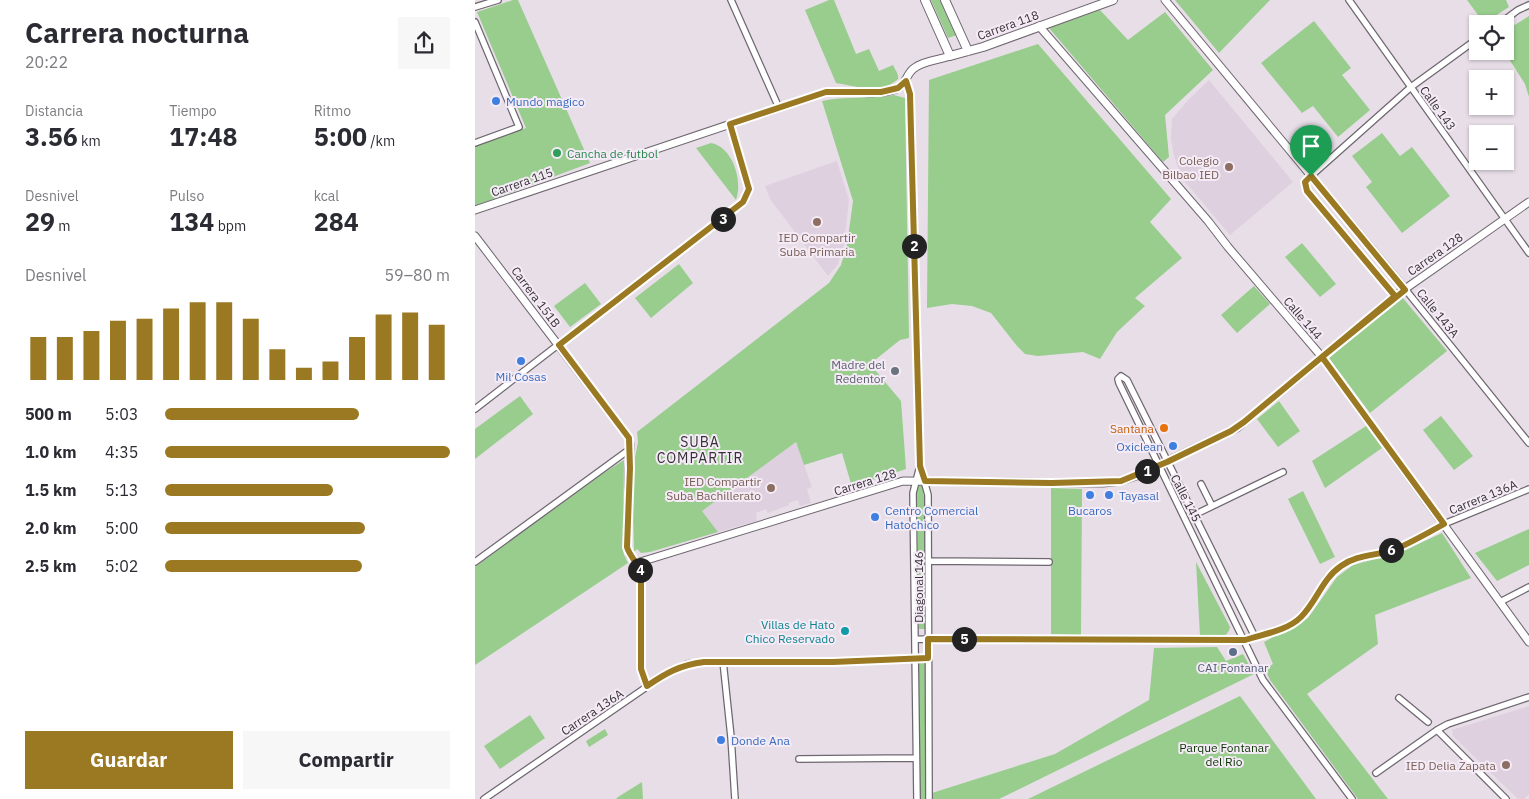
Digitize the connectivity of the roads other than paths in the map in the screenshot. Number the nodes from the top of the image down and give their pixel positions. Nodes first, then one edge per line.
1 (498, 0) edge
2 (731, 0) edge
3 (925, 0) edge
4 (945, 0) edge
5 (1113, 0) edge
6 (1165, 0) edge
7 (1349, 0) edge
8 (1529, 5) edge
9 (475, 7) edge
10 (1511, 15) edge
11 (475, 22) edge
12 (1039, 26) junction
13 (1469, 45) edge
14 (968, 51) junction
15 (950, 56) junction
16 (906, 81) junction
17 (1411, 87) junction
18 (779, 108) junction
19 (730, 124) junction
20 (475, 143) edge
21 (1311, 176) junction
22 (1529, 202) edge
23 (475, 210) edge
24 (1505, 219) junction
25 (475, 236) edge
26 (1529, 253) edge
27 (1405, 290) junction
28 (1395, 296) junction
29 (559, 345) junction
30 (1322, 357) junction
31 (475, 409) edge
32 (1529, 443) edge
33 (630, 447) junction
34 (1167, 462) junction
35 (920, 466) junction
36 (1158, 466) junction
37 (1283, 472) dead end
38 (916, 481) junction
39 (925, 481) junction
40 (1201, 484) dead end
41 (1529, 489) edge
42 (1212, 506) junction
43 (1194, 515) junction
44 (1444, 524) junction
45 (928, 561) junction
46 (475, 562) edge
47 (1049, 562) dead end
48 (637, 563) junction
49 (1529, 587) edge
50 (1500, 602) junction
51 (1255, 637) junction
52 (915, 638) junction
53 (928, 639) junction
54 (1245, 640) junction
55 (1529, 642) edge
56 (915, 658) junction
57 (928, 658) junction
58 (723, 661) junction
59 (647, 686) junction
60 (1529, 697) edge
61 (1399, 698) dead end
62 (1428, 722) dead end
63 (1437, 730) junction
64 (916, 758) junction
65 (799, 759) dead end
66 (1376, 772) dead end
67 (484, 799) edge
68 (735, 799) edge
69 (917, 799) edge
70 (929, 799) edge
71 (1352, 799) edge
72 (1506, 799) edge

1 - 9 street
2 - 18 street
3 - 15 main road
4 - 14 main road
5 - 12 main road, Carrera 118
6 - 21 street, Calle 143A
7 - 17 street, Calle 143
8 - 10 street
11 - 20 street
12 - 14 main road, Carrera 118
12 - 30 street, Calle 144
13 - 17 street
14 - 15 main road, Carrera 115
15 - 16 street, Carrera 115
16 - 18 street, Carrera 115
16 - 35 street, Diagonal 146
17 - 21 street
17 - 24 street, Calle 143
18 - 19 street, Carrera 115
19 - 23 street, Carrera 115
19 - 29 street
21 - 27 street, Calle 143A
21 - 28 street
22 - 24 street, Carrera 128
24 - 26 street, Calle 143
24 - 27 street, Carrera 128
25 - 29 street, Carrera 151B
27 - 28 street, Carrera 128
27 - 32 street, Calle 143A
28 - 30 street, Carrera 128
29 - 31 street
29 - 33 street, Carrera 151B
30 - 34 street, Carrera 128
30 - 44 street, Calle 144
33 - 46 street
33 - 48 street
34 - 36 street, Carrera 128
34 - 36 street, Calle 145
34 - 43 street, Calle 145
35 - 38 street, Diagonal 146
35 - 39 street, Diagonal 146
36 - 39 street, Carrera 128
36 - 54 street, Calle 145
37 - 42 street
38 - 39 street, Carrera 128
38 - 48 street, Carrera 128
38 - 52 street, Diagonal 146
39 - 45 street, Diagonal 146
40 - 42 street
41 - 44 street, Carrera 136A
42 - 43 street
43 - 51 street, Calle 145
44 - 50 street, Calle 144
44 - 51 street, Carrera 136A
45 - 47 street
45 - 53 street, Diagonal 146
48 - 59 street
49 - 50 street
50 - 55 street, Calle 144
51 - 54 street, Carrera 136A
52 - 53 street, Carrera 136A
52 - 56 street, Diagonal 146
53 - 54 street, Carrera 136A
53 - 57 street, Diagonal 146
54 - 71 street, Calle 145
56 - 57 street, Carrera 136A
56 - 58 street, Carrera 136A
56 - 64 street, Diagonal 146
57 - 70 street, Diagonal 146
58 - 59 street, Carrera 136A
58 - 68 street
59 - 67 street, Carrera 136A
60 - 63 street
61 - 62 street
63 - 66 street
63 - 72 street
64 - 65 street
64 - 69 street, Diagonal 146

